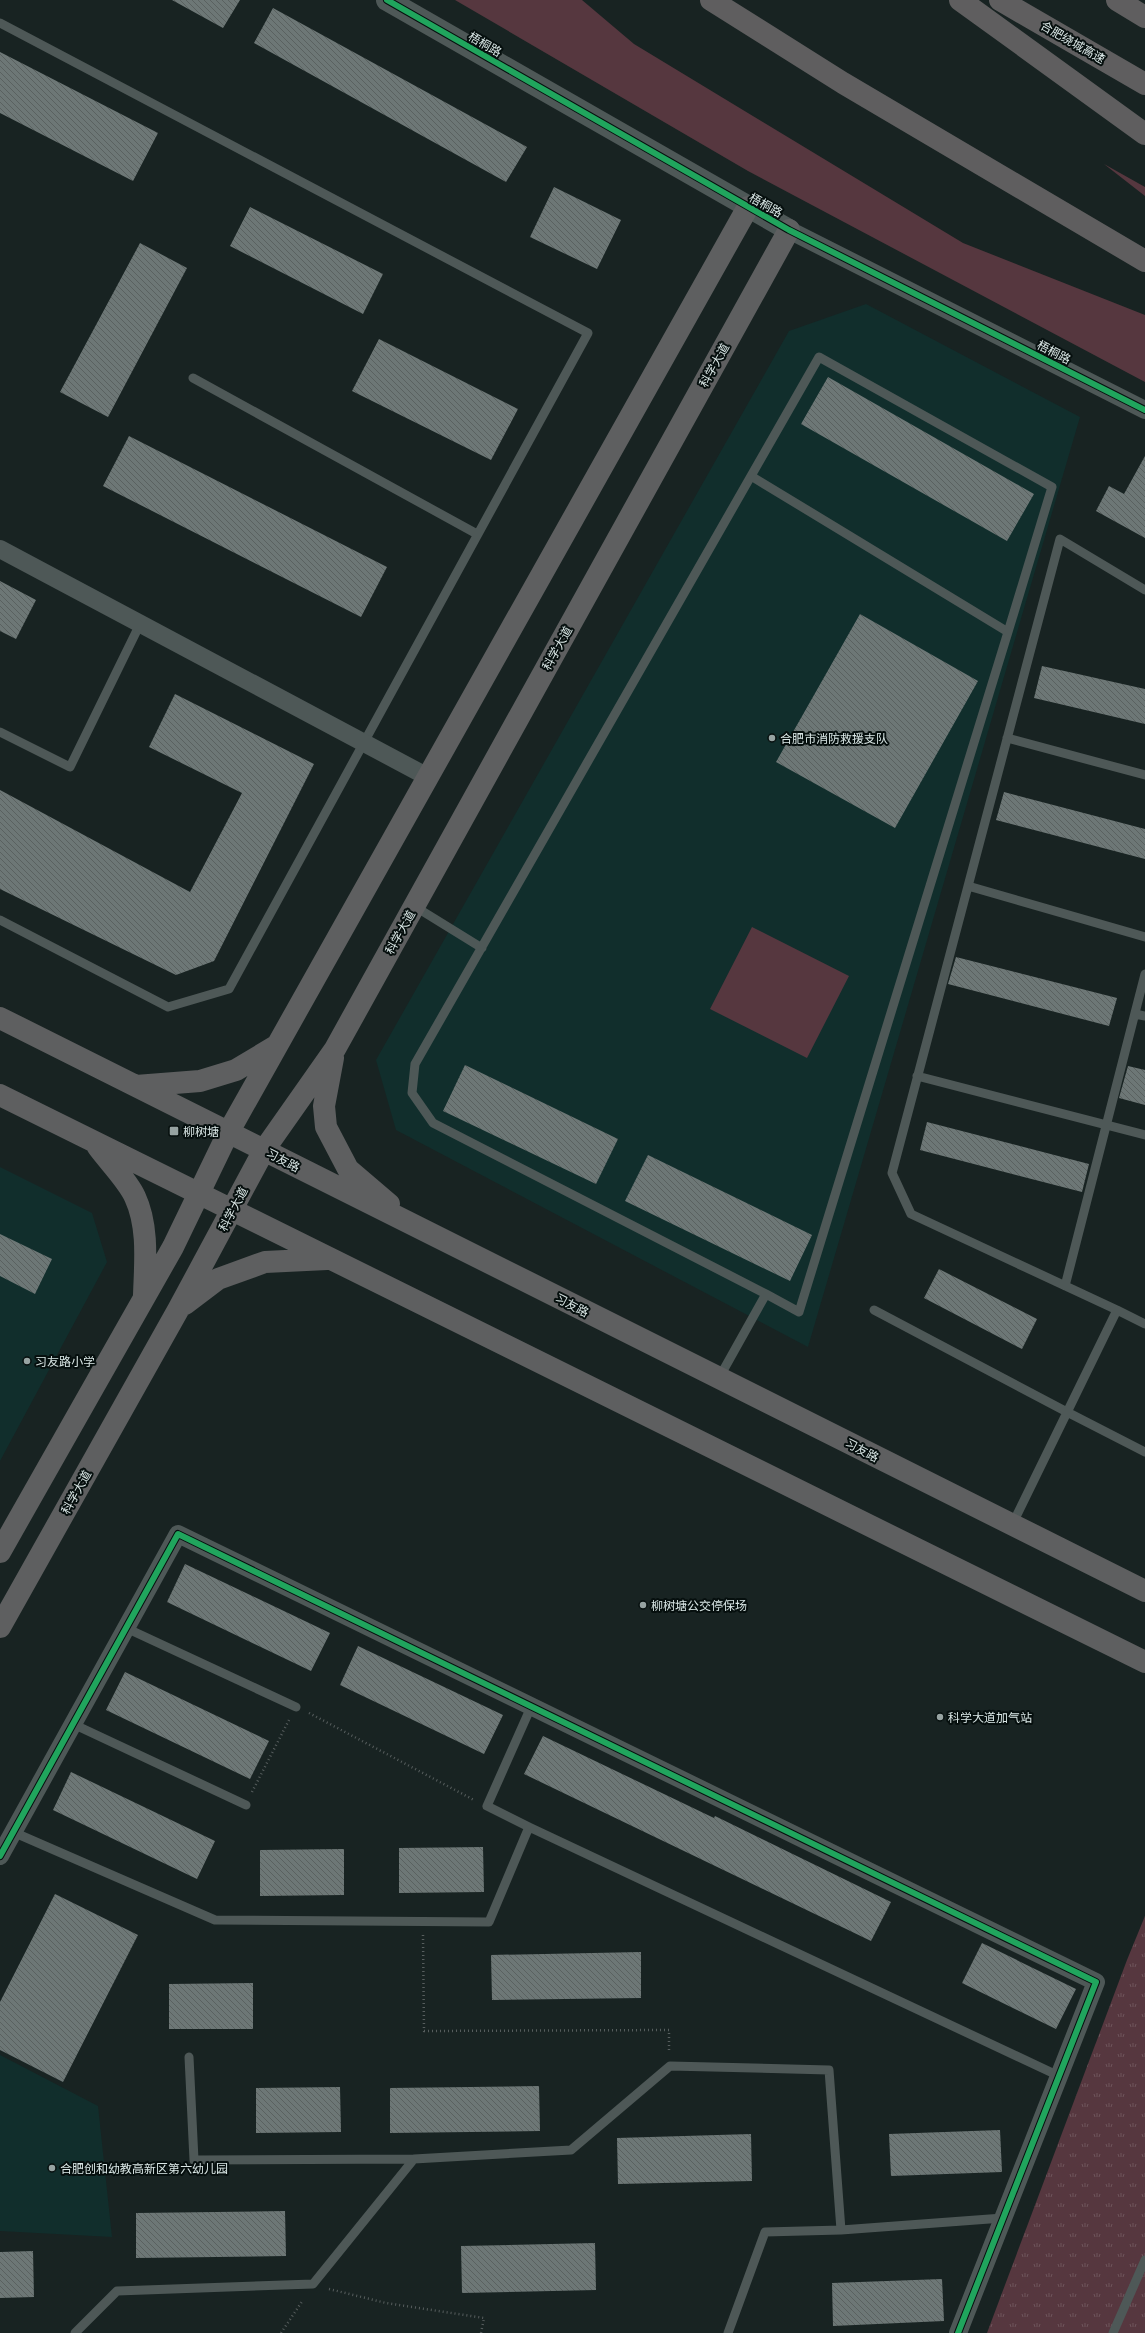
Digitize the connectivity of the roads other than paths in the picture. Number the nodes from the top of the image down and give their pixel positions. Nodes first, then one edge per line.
1 (387, 0) edge
2 (711, 0) edge
3 (960, 0) edge
4 (1000, 0) edge
5 (1117, 0) edge
6 (1145, 16) edge
7 (0, 23) edge
8 (1145, 84) edge
9 (1145, 134) edge
10 (748, 207) junction
11 (789, 230) junction
12 (1145, 261) edge
13 (193, 378) dead end
14 (1145, 410) edge
15 (751, 476) junction
16 (477, 534) junction
17 (0, 549) edge
18 (1145, 590) edge
19 (140, 624) junction
20 (1008, 632) junction
21 (0, 732) edge
22 (1007, 738) junction
23 (363, 742) junction
24 (1145, 775) edge
25 (428, 777) junction
26 (968, 886) junction
27 (414, 906) junction
28 (0, 920) edge
29 (1145, 937) edge
30 (482, 948) junction
31 (1145, 974) edge
32 (1135, 1014) junction
33 (1145, 1016) edge
34 (0, 1018) edge
35 (277, 1045) junction
36 (335, 1049) junction
37 (917, 1076) junction
38 (136, 1086) junction
39 (0, 1095) edge
40 (1106, 1125) junction
41 (228, 1133) junction
42 (1145, 1135) edge
43 (95, 1143) junction
44 (264, 1150) junction
45 (198, 1194) junction
46 (232, 1212) junction
47 (412, 1225) junction
48 (328, 1259) junction
49 (1065, 1286) junction
50 (766, 1294) junction
51 (144, 1298) junction
52 (178, 1310) junction
53 (874, 1310) dead end
54 (1117, 1310) junction
55 (1145, 1324) edge
56 (719, 1378) junction
57 (1066, 1412) junction
58 (1145, 1452) edge
59 (1012, 1525) junction
60 (0, 1552) edge
61 (1145, 1591) edge
62 (0, 1627) edge
63 (126, 1628) junction
64 (1145, 1662) edge
65 (296, 1707) road end
66 (531, 1707) junction
67 (73, 1724) junction
68 (246, 1805) road end
69 (529, 1827) junction
70 (14, 1832) junction
71 (0, 1856) edge
72 (189, 2057) dead end
73 (1059, 2076) junction
74 (414, 2158) junction
75 (1003, 2218) junction
76 (841, 2230) junction
77 (1145, 2260) edge
78 (75, 2333) edge
79 (728, 2333) edge
80 (958, 2333) edge
81 (1113, 2333) edge

1 - 10 street, 梧桐路
2 - 12 highway
3 - 9 highway
4 - 8 highway, 合肥绕城高速
5 - 6 highway
7 - 16 lane
10 - 11 street, 梧桐路
10 - 25 main road
11 - 14 street, 梧桐路
11 - 27 main road, 科学大道
13 - 16 lane
15 - 20 lane
15 - 20 lane
15 - 30 lane
16 - 23 lane
17 - 19 street
18 - 22 lane
19 - 21 lane
19 - 23 street
20 - 50 lane
22 - 24 lane
22 - 26 lane
23 - 25 street
23 - 28 lane
25 - 35 main road
26 - 29 lane
26 - 37 lane
27 - 30 lane
27 - 36 main road, 科学大道
30 - 50 lane
31 - 32 lane
32 - 33 lane
32 - 40 lane
34 - 38 main road, 习友路
35 - 38 main road
35 - 41 main road
36 - 44 main road, 科学大道
36 - 47 main road
37 - 40 lane
37 - 49 lane
38 - 41 main road, 习友路
39 - 43 main road
40 - 42 lane
40 - 49 lane
41 - 44 main road, 习友路
41 - 45 main road
43 - 45 main road
43 - 51 main road
44 - 46 main road, 科学大道
44 - 47 main road, 习友路
45 - 46 main road
45 - 51 main road
46 - 48 main road
46 - 52 main road, 科学大道
47 - 56 main road, 习友路
48 - 52 main road
48 - 64 main road
49 - 54 lane
50 - 56 lane
51 - 60 main road
52 - 62 main road, 科学大道
53 - 57 lane
54 - 55 lane
54 - 57 lane
56 - 59 main road, 习友路
57 - 58 lane
57 - 59 lane
59 - 61 main road, 习友路
63 - 65 lane
63 - 66 street
63 - 67 street
66 - 69 lane
66 - 73 street
67 - 68 lane
67 - 70 street
69 - 70 lane
69 - 73 lane
70 - 71 street
72 - 74 lane
73 - 75 street
74 - 76 lane
74 - 78 lane
75 - 76 lane
75 - 80 street
76 - 79 lane
77 - 81 lane

